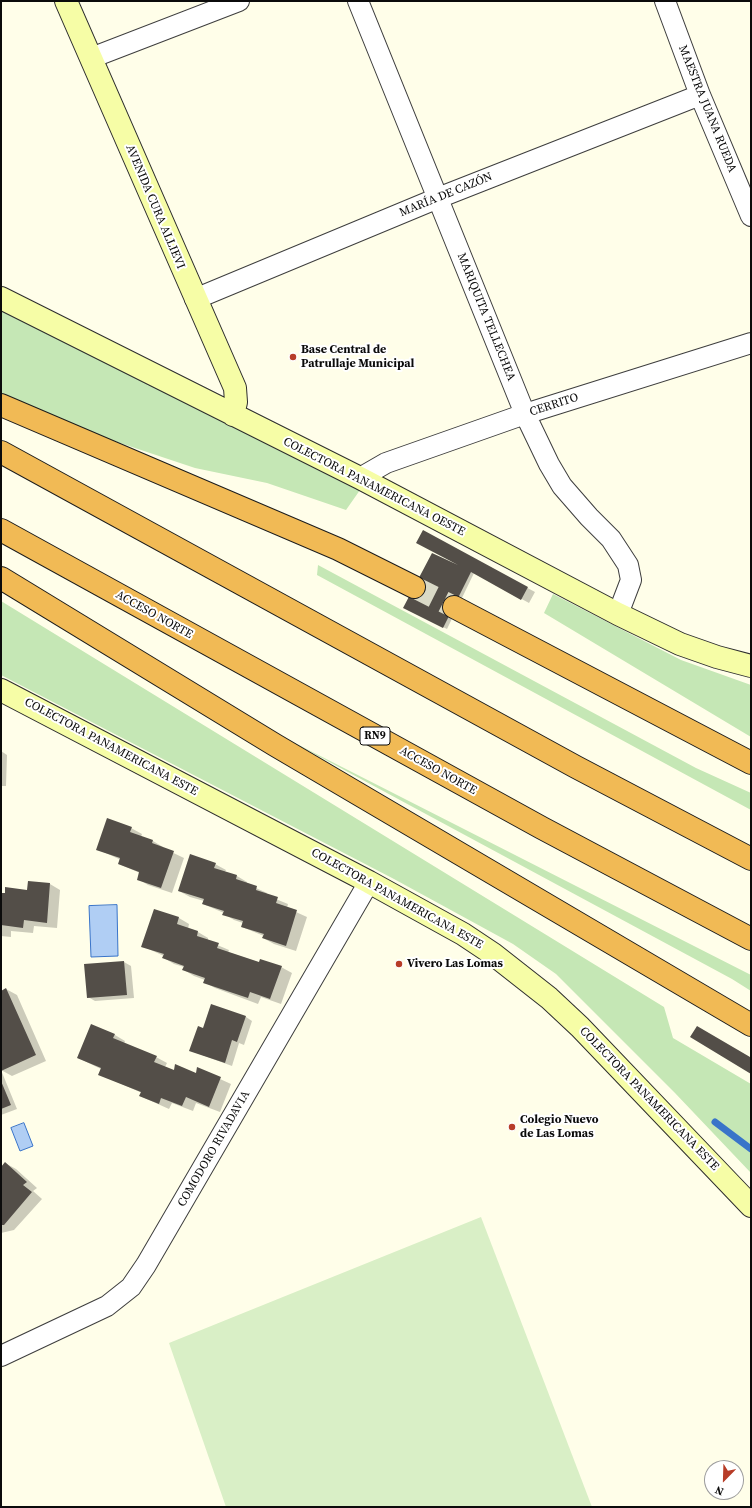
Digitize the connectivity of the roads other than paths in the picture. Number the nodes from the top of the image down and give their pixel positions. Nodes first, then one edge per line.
1 (66, 1) edge
2 (239, 1) edge
3 (358, 1) edge
4 (664, 1) edge
5 (92, 58) junction
6 (700, 95) junction
7 (438, 198) junction
8 (751, 216) edge
9 (1, 298) edge
10 (195, 299) junction
11 (751, 343) edge
12 (1, 405) edge
13 (525, 414) junction
14 (233, 415) junction
15 (1, 452) edge
16 (360, 478) junction
17 (1, 530) edge
18 (1, 578) edge
19 (414, 588) tunnel mouth
20 (454, 607) tunnel mouth
21 (618, 614) junction
22 (751, 666) edge
23 (1, 690) edge
24 (751, 763) edge
25 (751, 859) edge
26 (369, 882) junction
27 (751, 939) edge
28 (751, 1025) edge
29 (751, 1206) edge
30 (1, 1356) edge

1 - 5 street, AVENIDA CURA ALLIEVI
2 - 5 street
3 - 7 street, MARIQUITA TELLECHEA
4 - 6 street, MAESTRA JUANA RUEDA
5 - 10 street, AVENIDA CURA ALLIEVI
6 - 7 street, MARÍA DE CAZÓN
6 - 8 street, MAESTRA JUANA RUEDA
7 - 10 street, MARÍA DE CAZÓN
7 - 13 street, MARIQUITA TELLECHEA
9 - 14 street, COLECTORA PANAMERICANA OESTE
10 - 14 street, AVENIDA CURA ALLIEVI
11 - 13 street, CERRITO
12 - 19 highway
13 - 16 street, CERRITO
13 - 21 street, MARIQUITA TELLECHEA
14 - 16 street, COLECTORA PANAMERICANA OESTE
15 - 25 highway
16 - 21 street, COLECTORA PANAMERICANA OESTE
17 - 27 highway, ACCESO NORTE / RN9
18 - 28 highway
20 - 24 highway
21 - 22 street, COLECTORA PANAMERICANA OESTE
23 - 26 street, COLECTORA PANAMERICANA ESTE
26 - 29 street, COLECTORA PANAMERICANA ESTE
26 - 30 street, COMODORO RIVADAVIA

